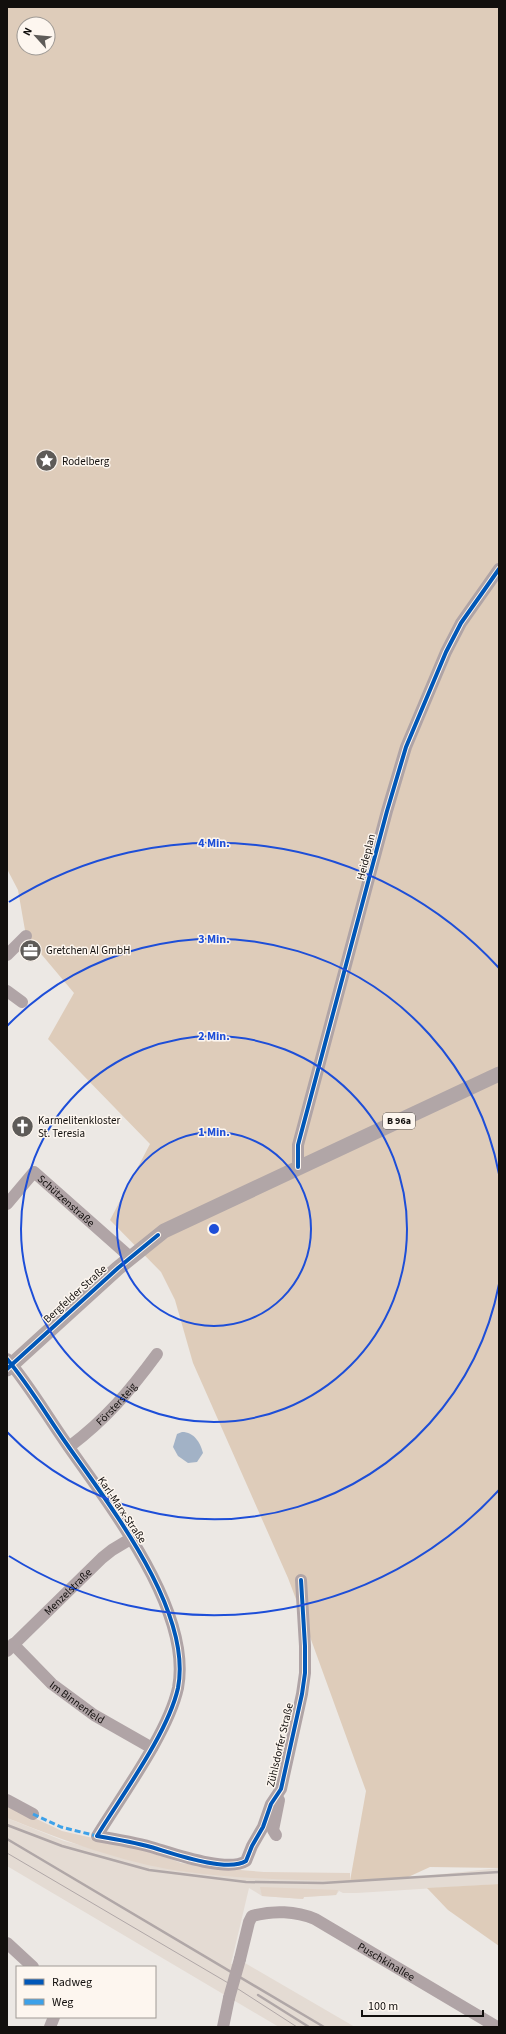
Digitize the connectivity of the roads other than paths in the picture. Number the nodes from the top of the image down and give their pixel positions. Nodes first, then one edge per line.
1 (499, 569) edge
2 (26, 936) dead end
3 (7, 956) edge
4 (7, 991) edge
5 (22, 1002) dead end
6 (499, 1074) edge
7 (298, 1167) junction
8 (7, 1204) edge
9 (130, 1257) junction
10 (157, 1354) dead end
11 (8, 1364) edge
12 (69, 1448) junction
13 (132, 1538) junction
14 (300, 1580) dead end
15 (10, 1647) edge
16 (152, 1748) junction
17 (281, 1789) junction
18 (7, 1800) edge
19 (33, 1814) dead end
20 (276, 1835) dead end
21 (97, 1836) joint
22 (7, 1943) edge
23 (32, 1966) edge
24 (223, 2027) edge
25 (497, 2027) edge

1 - 7 street, Heideplan
2 - 3 street
4 - 5 street
6 - 7 main road, B 96a
7 - 9 main road, Bergfelder Straße / B 96a
8 - 9 street, Schützenstraße
9 - 11 main road, Bergfelder Straße / B 96a
10 - 12 street, Förstersteig
11 - 12 street, Karl-Marx-Straße
12 - 13 street, Karl-Marx-Straße
13 - 15 street, Menzelstraße
13 - 16 street, Karl-Marx-Straße
14 - 17 street, Zühlsdorfer Straße
15 - 16 street, Im Binnenfeld
16 - 21 street, Karl-Marx-Straße
17 - 20 street, Zühlsdorfer Straße
17 - 21 street, Zühlsdorfer Straße
18 - 19 street
22 - 23 street
24 - 25 street, Puschkinallee, bridge

